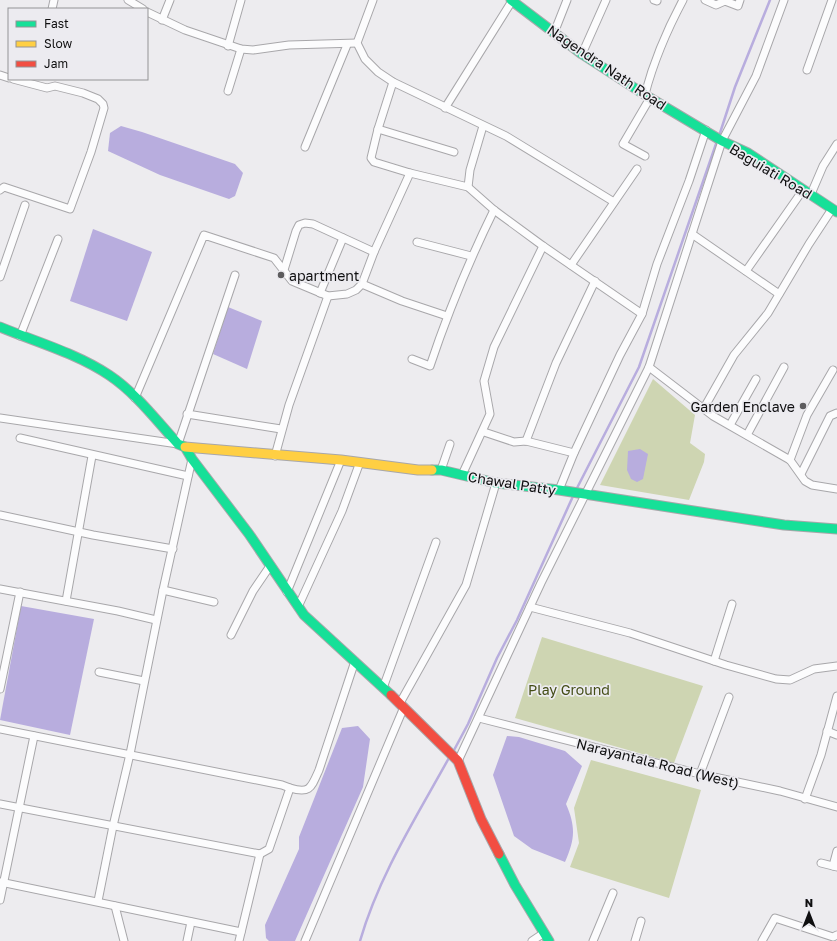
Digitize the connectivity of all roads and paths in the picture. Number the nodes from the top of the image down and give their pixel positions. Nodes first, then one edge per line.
1 (128, 0) edge
2 (170, 0) edge
3 (241, 0) edge
4 (373, 0) edge
5 (511, 0) edge
6 (567, 0) edge
7 (606, 0) edge
8 (683, 0) edge
9 (705, 0) edge
10 (740, 0) edge
11 (784, 0) edge
12 (832, 0) edge
13 (141, 8) edge
14 (148, 13) edge
15 (162, 20) junction
16 (554, 33) junction
17 (357, 43) junction
18 (347, 45) junction
19 (228, 46) junction
20 (241, 49) junction
21 (582, 54) junction
22 (807, 70) dead end
23 (18, 80) edge
24 (393, 82) junction
25 (228, 90) dead end
26 (648, 96) junction
27 (445, 108) junction
28 (483, 126) junction
29 (378, 129) junction
30 (706, 130) junction
31 (722, 141) junction
32 (837, 144) edge
33 (305, 147) dead end
34 (454, 152) dead end
35 (645, 156) dead end
36 (637, 169) dead end
37 (410, 173) junction
38 (468, 187) junction
39 (0, 190) edge
40 (807, 192) junction
41 (614, 202) junction
42 (25, 205) dead end
43 (494, 210) junction
44 (835, 210) edge
45 (692, 234) junction
46 (343, 238) junction
47 (58, 239) dead end
48 (417, 242) dead end
49 (543, 246) junction
50 (374, 252) junction
51 (471, 256) junction
52 (571, 265) junction
53 (284, 270) junction
54 (746, 271) junction
55 (235, 275) dead end
56 (0, 277) edge
57 (595, 281) junction
58 (362, 284) junction
59 (320, 293) junction
60 (779, 294) junction
61 (328, 296) junction
62 (642, 314) junction
63 (447, 316) junction
64 (0, 327) edge
65 (20, 336) junction
66 (412, 360) dead end
67 (784, 366) dead end
68 (649, 367) junction
69 (833, 370) dead end
70 (756, 379) dead end
71 (135, 398) junction
72 (704, 408) junction
73 (188, 414) junction
74 (837, 414) edge
75 (0, 418) edge
76 (730, 426) junction
77 (281, 429) junction
78 (484, 432) junction
79 (747, 435) junction
80 (20, 438) dead end
81 (526, 441) junction
82 (450, 444) dead end
83 (182, 445) junction
84 (574, 453) junction
85 (92, 456) junction
86 (275, 456) junction
87 (192, 458) junction
88 (341, 460) junction
89 (790, 460) junction
90 (360, 462) junction
91 (441, 470) junction
92 (801, 474) junction
93 (462, 475) junction
94 (188, 476) junction
95 (496, 483) junction
96 (837, 489) edge
97 (562, 491) junction
98 (585, 494) junction
99 (0, 515) edge
100 (837, 529) edge
101 (78, 531) junction
102 (436, 542) dead end
103 (173, 549) junction
104 (270, 566) junction
105 (0, 589) edge
106 (162, 590) junction
107 (20, 592) junction
108 (287, 592) junction
109 (66, 601) junction
110 (214, 602) dead end
111 (732, 604) dead end
112 (298, 607) junction
113 (530, 607) junction
114 (156, 620) junction
115 (231, 635) dead end
116 (3, 657) edge
117 (355, 661) junction
118 (714, 661) junction
119 (837, 666) edge
120 (99, 672) dead end
121 (144, 681) junction
122 (383, 688) junction
123 (0, 689) edge
124 (729, 696) dead end
125 (837, 696) edge
126 (402, 705) junction
127 (479, 718) junction
128 (0, 729) edge
129 (827, 731) junction
130 (837, 735) edge
131 (34, 736) junction
132 (130, 754) junction
133 (458, 761) junction
134 (700, 774) junction
135 (290, 788) junction
136 (805, 799) junction
137 (0, 804) edge
138 (837, 807) edge
139 (19, 808) junction
140 (112, 826) junction
141 (837, 851) edge
142 (260, 854) junction
143 (821, 863) dead end
144 (835, 867) edge
145 (2, 882) edge
146 (613, 893) dead end
147 (0, 900) edge
148 (98, 900) junction
149 (116, 906) junction
150 (641, 921) dead end
151 (191, 922) junction
152 (241, 932) junction
153 (544, 933) junction
154 (837, 935) edge
155 (124, 941) edge
156 (187, 941) edge
157 (239, 941) edge
158 (305, 941) edge
159 (532, 941) edge
160 (549, 941) edge
161 (593, 941) edge
162 (635, 941) edge
163 (762, 941) edge

1 - 13 street
2 - 15 street
3 - 19 street
4 - 17 street
5 - 16 street, Nagendra Nath Road
5 - 27 street
6 - 16 street
7 - 21 street
8 - 26 street
9 - 10 street
11 - 31 street
12 - 22 street
14 - 15 street
15 - 19 street
16 - 21 street, Nagendra Nath Road
17 - 18 street
17 - 24 street
18 - 20 street
18 - 33 street
19 - 20 street
20 - 25 street
21 - 26 street, Nagendra Nath Road
23 - 39 street
24 - 27 street
24 - 29 street
26 - 30 street, Nagendra Nath Road
26 - 35 street
27 - 28 street
28 - 38 street
28 - 41 street
29 - 34 street
29 - 37 street
30 - 31 street, Baguiati Road
30 - 62 street
31 - 40 street, Baguiati Road
31 - 45 street
32 - 40 street
36 - 41 street
37 - 38 street
37 - 50 street
38 - 43 street
40 - 44 street, Baguiati Road
40 - 54 street
41 - 52 street
42 - 56 street
43 - 49 street
43 - 51 street
44 - 60 street
45 - 54 street
45 - 68 street
46 - 50 street
46 - 53 street
46 - 59 street
47 - 65 street
48 - 51 street
49 - 52 street
49 - 78 street
50 - 58 street
51 - 63 street
52 - 57 street
53 - 59 street
53 - 71 street
54 - 60 street
55 - 73 street
57 - 62 street
57 - 81 street
58 - 61 street
58 - 63 street
59 - 61 street
60 - 72 street
61 - 77 street
62 - 84 street
63 - 66 street
64 - 65 street
65 - 71 street
67 - 79 street
68 - 72 street
68 - 98 street
69 - 89 street
70 - 76 street
71 - 83 street
72 - 76 street
73 - 77 street
73 - 83 street
74 - 92 street
75 - 83 street
76 - 79 street
77 - 86 street
78 - 81 street
78 - 93 street
79 - 89 street
80 - 85 street
81 - 84 street
82 - 91 street
83 - 86 street, Chawal Patty
83 - 87 street
84 - 97 street
85 - 94 street
85 - 101 street
86 - 88 street, Chawal Patty
87 - 94 street
87 - 104 street
88 - 90 street, Chawal Patty
88 - 108 street
89 - 92 street
90 - 91 street, Chawal Patty
90 - 112 street
91 - 93 street, Chawal Patty
92 - 96 street
93 - 95 street, Chawal Patty
94 - 103 street
95 - 97 street, Chawal Patty
95 - 126 street
97 - 98 street, Chawal Patty
98 - 100 street, Chawal Patty
98 - 113 street
99 - 101 street
101 - 103 street
101 - 109 street
102 - 122 street
103 - 106 street
104 - 108 street
104 - 115 street
105 - 107 street
106 - 110 street
106 - 114 street
107 - 109 street
107 - 116 street
108 - 112 street
109 - 114 street
111 - 118 street
112 - 117 street
113 - 118 street
113 - 127 street
114 - 121 street
116 - 123 street
117 - 122 street
117 - 135 street
118 - 119 street
120 - 121 street
121 - 132 street
122 - 126 street
124 - 134 street
125 - 129 street
126 - 133 street
126 - 158 street
127 - 133 street
127 - 134 street, Narayantala Road (West)
128 - 131 street
129 - 130 street
129 - 136 street
131 - 132 street
131 - 139 street
132 - 135 street
132 - 140 street
133 - 153 street
134 - 136 street, Narayantala Road (West)
135 - 142 street
136 - 138 street, Narayantala Road (West)
137 - 139 street
139 - 140 street
139 - 145 street
140 - 142 street
140 - 148 street
141 - 144 street
142 - 152 street
143 - 144 street
145 - 147 street
145 - 148 street
146 - 161 street
148 - 149 street
149 - 151 street
149 - 155 street
150 - 162 street
151 - 152 street
151 - 156 street
152 - 157 street
153 - 159 street
153 - 160 street
154 - 163 street

